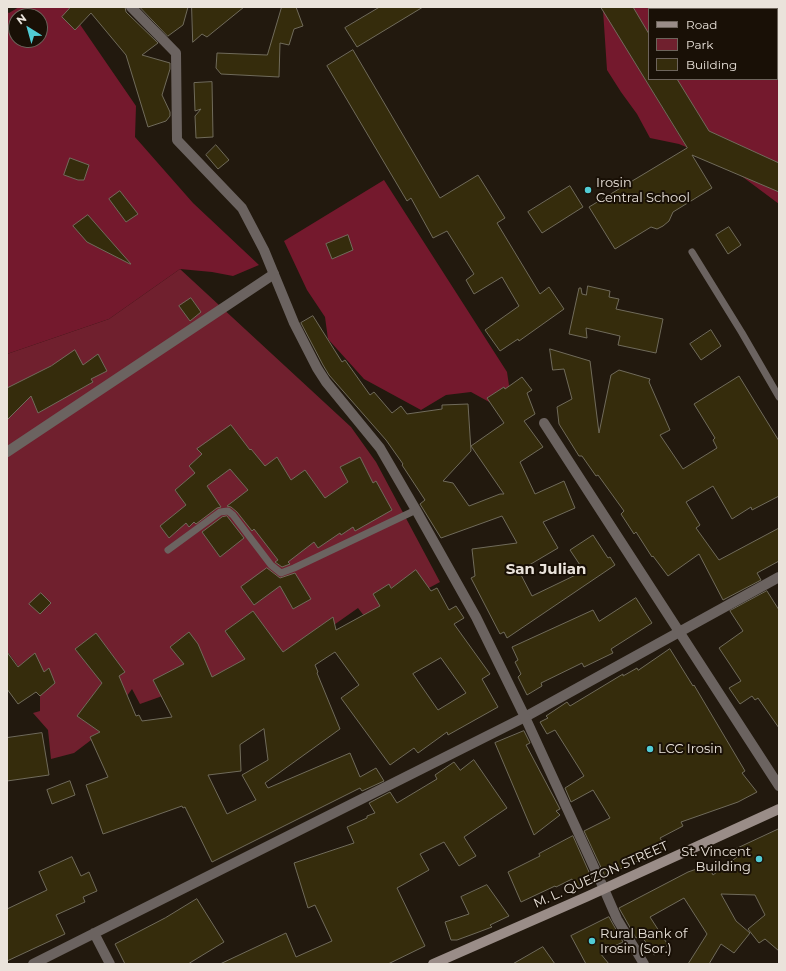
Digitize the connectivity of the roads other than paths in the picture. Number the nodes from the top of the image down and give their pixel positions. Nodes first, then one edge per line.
1 (131, 7) edge
2 (692, 252) dead end
3 (274, 274) junction
4 (779, 397) edge
5 (544, 423) dead end
6 (7, 452) edge
7 (416, 510) junction
8 (168, 550) dead end
9 (779, 577) edge
10 (681, 632) junction
11 (524, 717) junction
12 (779, 786) edge
13 (779, 809) edge
14 (604, 889) junction
15 (94, 933) junction
16 (33, 964) edge
17 (110, 964) edge
18 (433, 964) edge
19 (644, 964) edge

1 - 3 street
2 - 4 lane
3 - 6 street
3 - 7 street
5 - 10 street
7 - 8 lane
7 - 11 street
9 - 10 street
10 - 11 street
10 - 12 street
11 - 14 street
11 - 15 street
13 - 14 main road, M. L. QUEZON STREET
14 - 18 main road, M. L. QUEZON STREET
14 - 19 street
15 - 16 street
15 - 17 street

